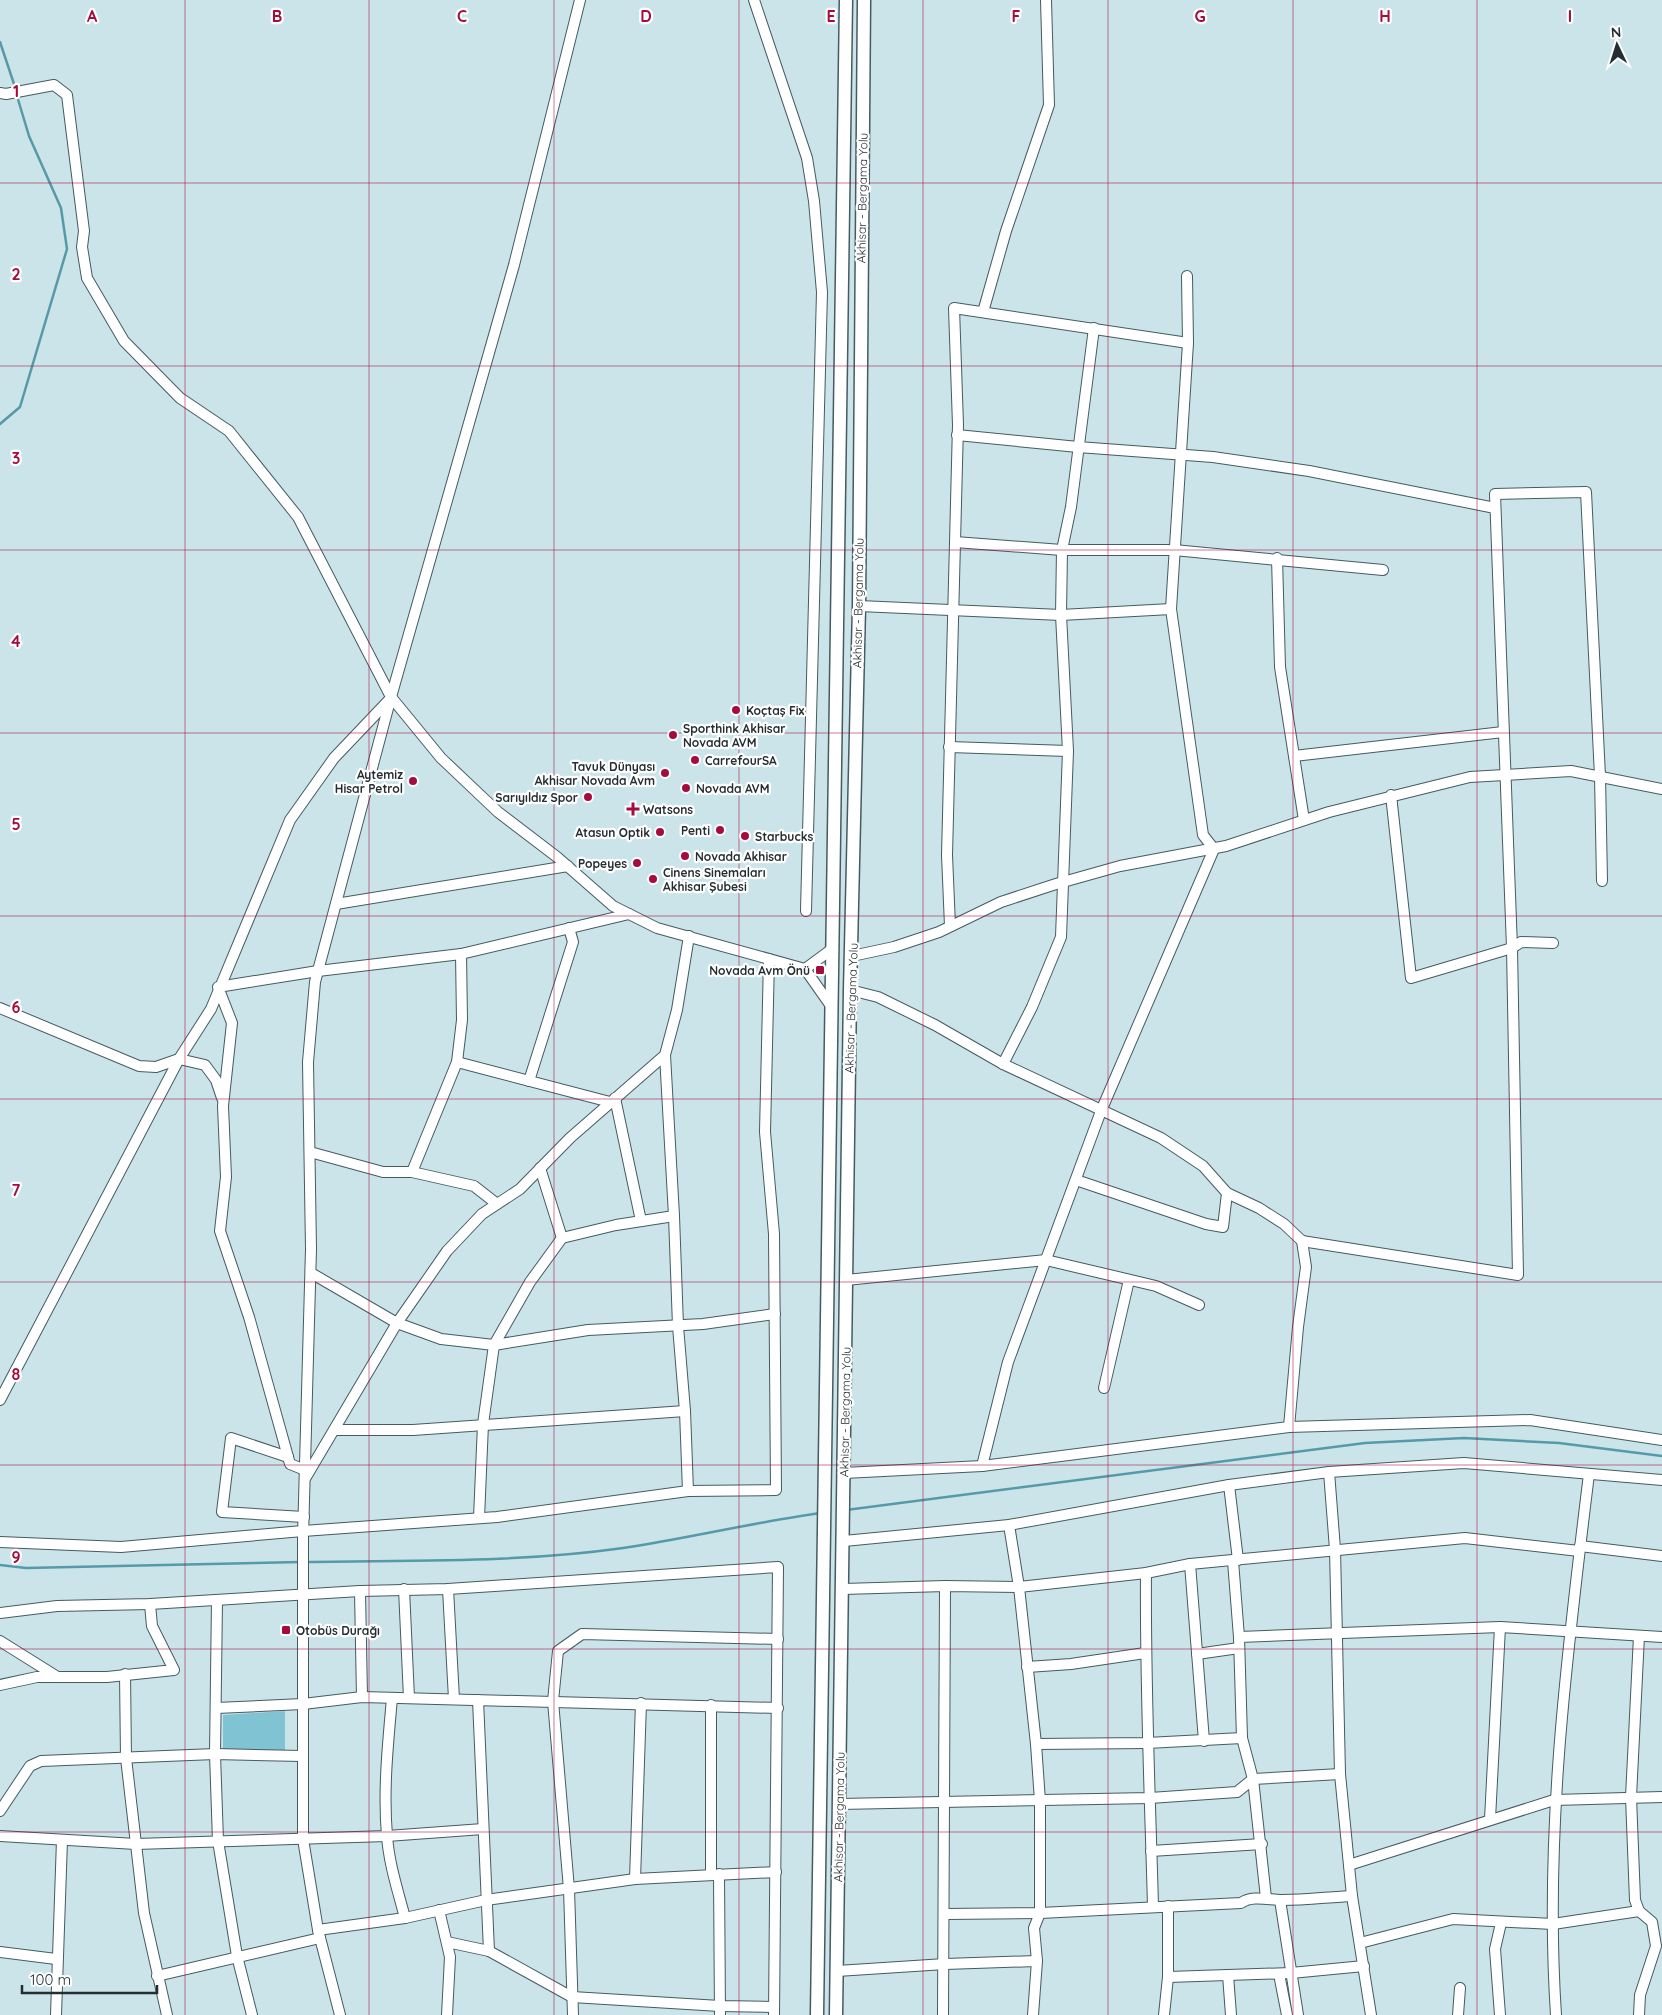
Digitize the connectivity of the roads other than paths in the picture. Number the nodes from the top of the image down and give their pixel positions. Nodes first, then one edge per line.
1 (580, 0) edge
2 (754, 0) edge
3 (846, 0) edge
4 (864, 0) edge
5 (1046, 0) edge
6 (5, 93) edge
7 (1187, 276) dead end
8 (983, 312) junction
9 (1094, 328) junction
10 (1188, 343) junction
11 (957, 435) junction
12 (1078, 447) junction
13 (1179, 454) junction
14 (1495, 508) junction
15 (955, 542) junction
16 (1062, 550) junction
17 (1174, 550) junction
18 (1277, 558) junction
19 (1383, 570) dead end
20 (859, 606) junction
21 (1170, 609) junction
22 (954, 610) junction
23 (1061, 615) junction
24 (391, 697) junction
25 (1503, 732) junction
26 (950, 747) junction
27 (1068, 751) junction
28 (1294, 756) junction
29 (1505, 775) junction
30 (1600, 776) junction
31 (1662, 789) edge
32 (1390, 795) junction
33 (1304, 820) junction
34 (1214, 849) junction
35 (568, 866) junction
36 (1061, 882) junction
37 (1602, 882) dead end
38 (336, 904) junction
39 (806, 910) dead end
40 (630, 914) junction
41 (950, 926) junction
42 (569, 928) junction
43 (688, 936) junction
44 (1553, 943) dead end
45 (1512, 948) junction
46 (832, 949) junction
47 (461, 954) junction
48 (852, 956) junction
49 (769, 959) junction
50 (805, 969) junction
51 (318, 971) junction
52 (218, 987) junction
53 (850, 990) junction
54 (831, 1006) junction
55 (0, 1008) edge
56 (665, 1055) junction
57 (179, 1059) junction
58 (457, 1062) junction
59 (1003, 1064) junction
60 (529, 1081) junction
61 (613, 1100) junction
62 (223, 1101) junction
63 (1101, 1111) junction
64 (310, 1152) junction
65 (540, 1168) junction
66 (412, 1172) junction
67 (1076, 1180) junction
68 (1227, 1193) junction
69 (497, 1204) junction
70 (674, 1216) junction
71 (640, 1221) junction
72 (562, 1238) junction
73 (1302, 1241) junction
74 (1046, 1260) junction
75 (311, 1273) junction
76 (846, 1280) junction
77 (1129, 1280) junction
78 (1199, 1305) dead end
79 (775, 1314) junction
80 (397, 1323) junction
81 (678, 1326) junction
82 (494, 1345) junction
83 (1104, 1388) dead end
84 (0, 1400) edge
85 (686, 1411) junction
86 (483, 1424) junction
87 (1289, 1427) junction
88 (334, 1430) junction
89 (1662, 1440) edge
90 (288, 1457) junction
91 (982, 1466) junction
92 (1330, 1472) junction
93 (844, 1473) junction
94 (305, 1474) junction
95 (1589, 1474) junction
96 (1662, 1480) edge
97 (1229, 1485) junction
98 (688, 1491) junction
99 (304, 1517) junction
100 (480, 1518) junction
101 (1009, 1525) junction
102 (303, 1534) junction
103 (844, 1541) junction
104 (0, 1542) edge
105 (1335, 1549) junction
106 (1580, 1549) junction
107 (1662, 1556) edge
108 (1235, 1561) junction
109 (1190, 1564) junction
110 (1146, 1573) junction
111 (945, 1586) junction
112 (1019, 1588) junction
113 (404, 1589) junction
114 (448, 1589) junction
115 (843, 1589) junction
116 (360, 1591) junction
117 (305, 1595) junction
118 (217, 1600) junction
119 (150, 1604) junction
120 (0, 1613) edge
121 (1500, 1628) junction
122 (1572, 1631) junction
123 (1337, 1632) junction
124 (1640, 1636) junction
125 (1239, 1637) junction
126 (1662, 1637) edge
127 (778, 1639) junction
128 (0, 1641) edge
129 (1239, 1648) junction
130 (1145, 1653) junction
131 (1197, 1654) junction
132 (1027, 1667) junction
133 (124, 1674) junction
134 (56, 1676) junction
135 (0, 1684) edge
136 (362, 1697) junction
137 (392, 1698) junction
138 (409, 1698) junction
139 (454, 1699) junction
140 (478, 1700) junction
141 (553, 1701) junction
142 (641, 1703) junction
143 (303, 1704) junction
144 (711, 1705) junction
145 (216, 1708) junction
146 (778, 1708) junction
147 (1242, 1738) junction
148 (1204, 1741) junction
149 (1147, 1743) junction
150 (1036, 1744) junction
151 (215, 1754) junction
152 (302, 1756) junction
153 (126, 1758) junction
154 (1340, 1774) junction
155 (1253, 1779) junction
156 (1631, 1797) junction
157 (1662, 1797) edge
158 (1150, 1798) junction
159 (1554, 1800) junction
160 (1040, 1801) junction
161 (944, 1803) junction
162 (839, 1804) junction
163 (0, 1811) edge
164 (1490, 1819) junction
165 (483, 1829) junction
166 (0, 1836) edge
167 (387, 1836) junction
168 (303, 1839) junction
169 (62, 1840) junction
170 (218, 1841) junction
171 (136, 1844) junction
172 (1262, 1844) junction
173 (1151, 1851) junction
174 (1349, 1865) junction
175 (776, 1872) junction
176 (715, 1874) junction
177 (635, 1880) junction
178 (569, 1889) junction
179 (1352, 1896) junction
180 (1266, 1898) junction
181 (486, 1900) junction
182 (1280, 1900) junction
183 (1153, 1906) junction
184 (1168, 1906) junction
185 (439, 1910) junction
186 (1639, 1911) junction
187 (1040, 1913) junction
188 (945, 1914) junction
189 (404, 1918) junction
190 (1657, 1921) edge
191 (1501, 1923) junction
192 (1554, 1924) junction
193 (319, 1934) junction
194 (447, 1942) junction
195 (1360, 1943) junction
196 (1659, 1946) edge
197 (489, 1951) junction
198 (0, 1952) edge
199 (237, 1956) junction
200 (56, 1959) junction
201 (1037, 1961) junction
202 (944, 1964) junction
203 (1364, 1966) junction
204 (837, 1971) junction
205 (1291, 1973) junction
206 (1279, 1974) junction
207 (1228, 1975) junction
208 (157, 1976) junction
209 (1168, 1977) junction
210 (1460, 1988) dead end
211 (572, 1997) junction
212 (720, 2010) edge
213 (774, 2011) edge
214 (56, 2015) edge
215 (167, 2015) edge
216 (252, 2015) edge
217 (340, 2015) edge
218 (447, 2015) edge
219 (573, 2015) edge
220 (817, 2015) edge
221 (836, 2015) edge
222 (942, 2015) edge
223 (1033, 2015) edge
224 (1164, 2015) edge
225 (1231, 2015) edge
226 (1287, 2015) edge
227 (1298, 2015) edge
228 (1371, 2015) edge
229 (1458, 2015) edge
230 (1500, 2015) edge
231 (1556, 2015) edge
232 (1639, 2015) edge

1 - 24 street
2 - 39 street
3 - 46 main road, Akhisar - Bergama Yolu
4 - 20 main road, Akhisar - Bergama Yolu
5 - 8 street
6 - 24 street
7 - 10 street
8 - 9 street
8 - 11 street
9 - 10 street
9 - 12 street
10 - 13 street
11 - 12 street
11 - 15 street
12 - 13 street
12 - 16 street
13 - 14 street
13 - 17 street
14 - 25 street
14 - 30 street
15 - 16 street
15 - 22 street
16 - 17 street
16 - 23 street
17 - 18 street
17 - 21 street
18 - 19 street
18 - 28 street
20 - 22 street
20 - 48 main road, Akhisar - Bergama Yolu
21 - 23 street
21 - 34 street
22 - 23 street
22 - 26 street
23 - 27 street
24 - 35 street
24 - 38 street
24 - 52 street
25 - 28 street
25 - 29 street
26 - 27 street
26 - 41 street
27 - 36 street
28 - 33 street
29 - 30 street
29 - 32 street
29 - 45 street
30 - 31 street
30 - 37 street
32 - 33 street
32 - 45 street
33 - 34 street
34 - 36 street
34 - 63 street
35 - 38 street
35 - 40 street
36 - 41 street
36 - 59 street
38 - 51 street
40 - 42 street
40 - 43 street
41 - 48 street
42 - 47 street
42 - 60 street
43 - 49 street
43 - 56 street
44 - 45 street
45 - 73 street
46 - 50 street
46 - 54 main road, Akhisar - Bergama Yolu
47 - 51 street
47 - 58 street
48 - 53 main road, Akhisar - Bergama Yolu
49 - 50 street
49 - 79 street
50 - 54 street
51 - 52 street
51 - 64 street
52 - 57 street
52 - 62 street
53 - 59 street
53 - 76 main road, Akhisar - Bergama Yolu
54 - 220 main road, Akhisar - Bergama Yolu
55 - 57 street
56 - 61 street
56 - 70 street
57 - 62 street
57 - 84 street
58 - 60 street
58 - 66 street
59 - 63 street
60 - 61 street
61 - 65 street
61 - 71 street
62 - 90 street
63 - 67 street
63 - 68 street
64 - 66 street
64 - 75 street
65 - 69 street
65 - 72 street
66 - 69 street
67 - 68 street
67 - 74 street
68 - 73 street
69 - 80 street
70 - 71 street
70 - 81 street
71 - 72 street
72 - 82 street
73 - 87 street
74 - 76 street
74 - 77 street
74 - 91 street
75 - 80 street
75 - 94 street
76 - 93 main road, Akhisar - Bergama Yolu
77 - 78 street
77 - 83 street
79 - 81 street
79 - 98 street
80 - 82 street
80 - 88 street
81 - 82 street
81 - 85 street
82 - 86 street
85 - 86 street
85 - 98 street
86 - 88 street
86 - 100 street
87 - 89 street
87 - 91 street
88 - 94 street
90 - 94 street
90 - 99 street
91 - 93 street
92 - 95 street
92 - 97 street
92 - 105 street
93 - 103 main road, Akhisar - Bergama Yolu
94 - 99 street
95 - 96 street
95 - 106 street
97 - 101 street
97 - 108 street
98 - 100 street
99 - 102 street
100 - 102 street
101 - 103 street
101 - 112 street
102 - 104 street
102 - 117 street
103 - 115 main road, Akhisar - Bergama Yolu
105 - 106 street
105 - 108 street
105 - 123 street
106 - 107 street
106 - 122 street
108 - 109 street
108 - 125 street
109 - 110 street
109 - 131 street
110 - 112 street
110 - 130 street
111 - 112 street
111 - 115 street
111 - 161 street
112 - 132 street
113 - 114 street
113 - 116 street
113 - 138 street
114 - 127 street
114 - 139 street
115 - 162 main road, Akhisar - Bergama Yolu
116 - 117 street
116 - 136 street
117 - 118 street
117 - 143 street
118 - 119 street
118 - 145 street
119 - 120 street
119 - 133 street
121 - 122 street
121 - 123 street
121 - 164 street
122 - 124 street
122 - 159 street
123 - 125 street
123 - 154 street
124 - 126 street
124 - 156 street
125 - 129 street
127 - 141 street
127 - 146 street
128 - 134 street
129 - 131 street
129 - 147 street
130 - 132 street
130 - 149 street
131 - 148 street
132 - 150 street
133 - 134 street
133 - 153 street
134 - 135 street
136 - 137 street
136 - 143 street
137 - 138 street
137 - 167 street
138 - 139 street
139 - 140 street
140 - 141 street
140 - 165 street
141 - 142 street
141 - 178 street
142 - 144 street
142 - 177 street
143 - 145 street
143 - 152 street
144 - 146 street
144 - 176 street
145 - 151 street
146 - 175 street
147 - 148 street
147 - 155 street
148 - 149 street
149 - 150 street
149 - 158 street
150 - 160 street
151 - 152 street
151 - 153 street
151 - 170 street
152 - 168 street
153 - 163 street
153 - 171 street
154 - 155 street
154 - 174 street
155 - 158 street
155 - 172 street
156 - 157 street
156 - 159 street
156 - 186 street
158 - 160 street
158 - 173 street
159 - 164 street
159 - 192 street
160 - 161 street
160 - 187 street
161 - 162 street
161 - 188 street
162 - 204 main road, Akhisar - Bergama Yolu
164 - 174 street
165 - 167 street
165 - 181 street
166 - 169 street
167 - 168 street
167 - 189 street
168 - 170 street
168 - 193 street
169 - 171 street
169 - 200 street
170 - 171 street
170 - 199 street
171 - 208 street
172 - 173 street
172 - 180 street
173 - 183 street
174 - 179 street
175 - 176 street
175 - 213 street
176 - 177 street
176 - 212 street
177 - 178 street
178 - 181 street
178 - 211 street
179 - 182 street
179 - 195 street
180 - 182 street
180 - 184 street
181 - 185 street
181 - 197 street
182 - 205 street
183 - 184 street
183 - 187 street
184 - 209 street
185 - 189 street
185 - 194 street
186 - 190 street
186 - 192 street
187 - 188 street
187 - 201 street
188 - 202 street
189 - 193 street
190 - 196 street
191 - 192 street
191 - 195 street
191 - 230 street
192 - 231 street
193 - 199 street
193 - 217 street
194 - 197 street
194 - 218 street
195 - 203 street
196 - 232 street
197 - 211 street
198 - 200 street
199 - 208 street
199 - 216 street
200 - 214 street
201 - 202 street
201 - 223 street
202 - 204 street
202 - 222 street
203 - 205 street
203 - 228 street
204 - 221 main road, Akhisar - Bergama Yolu
205 - 206 street
205 - 227 street
206 - 207 street
206 - 226 street
207 - 209 street
207 - 225 street
208 - 215 street
209 - 224 street
210 - 229 street
211 - 212 street
211 - 219 street
212 - 213 street

